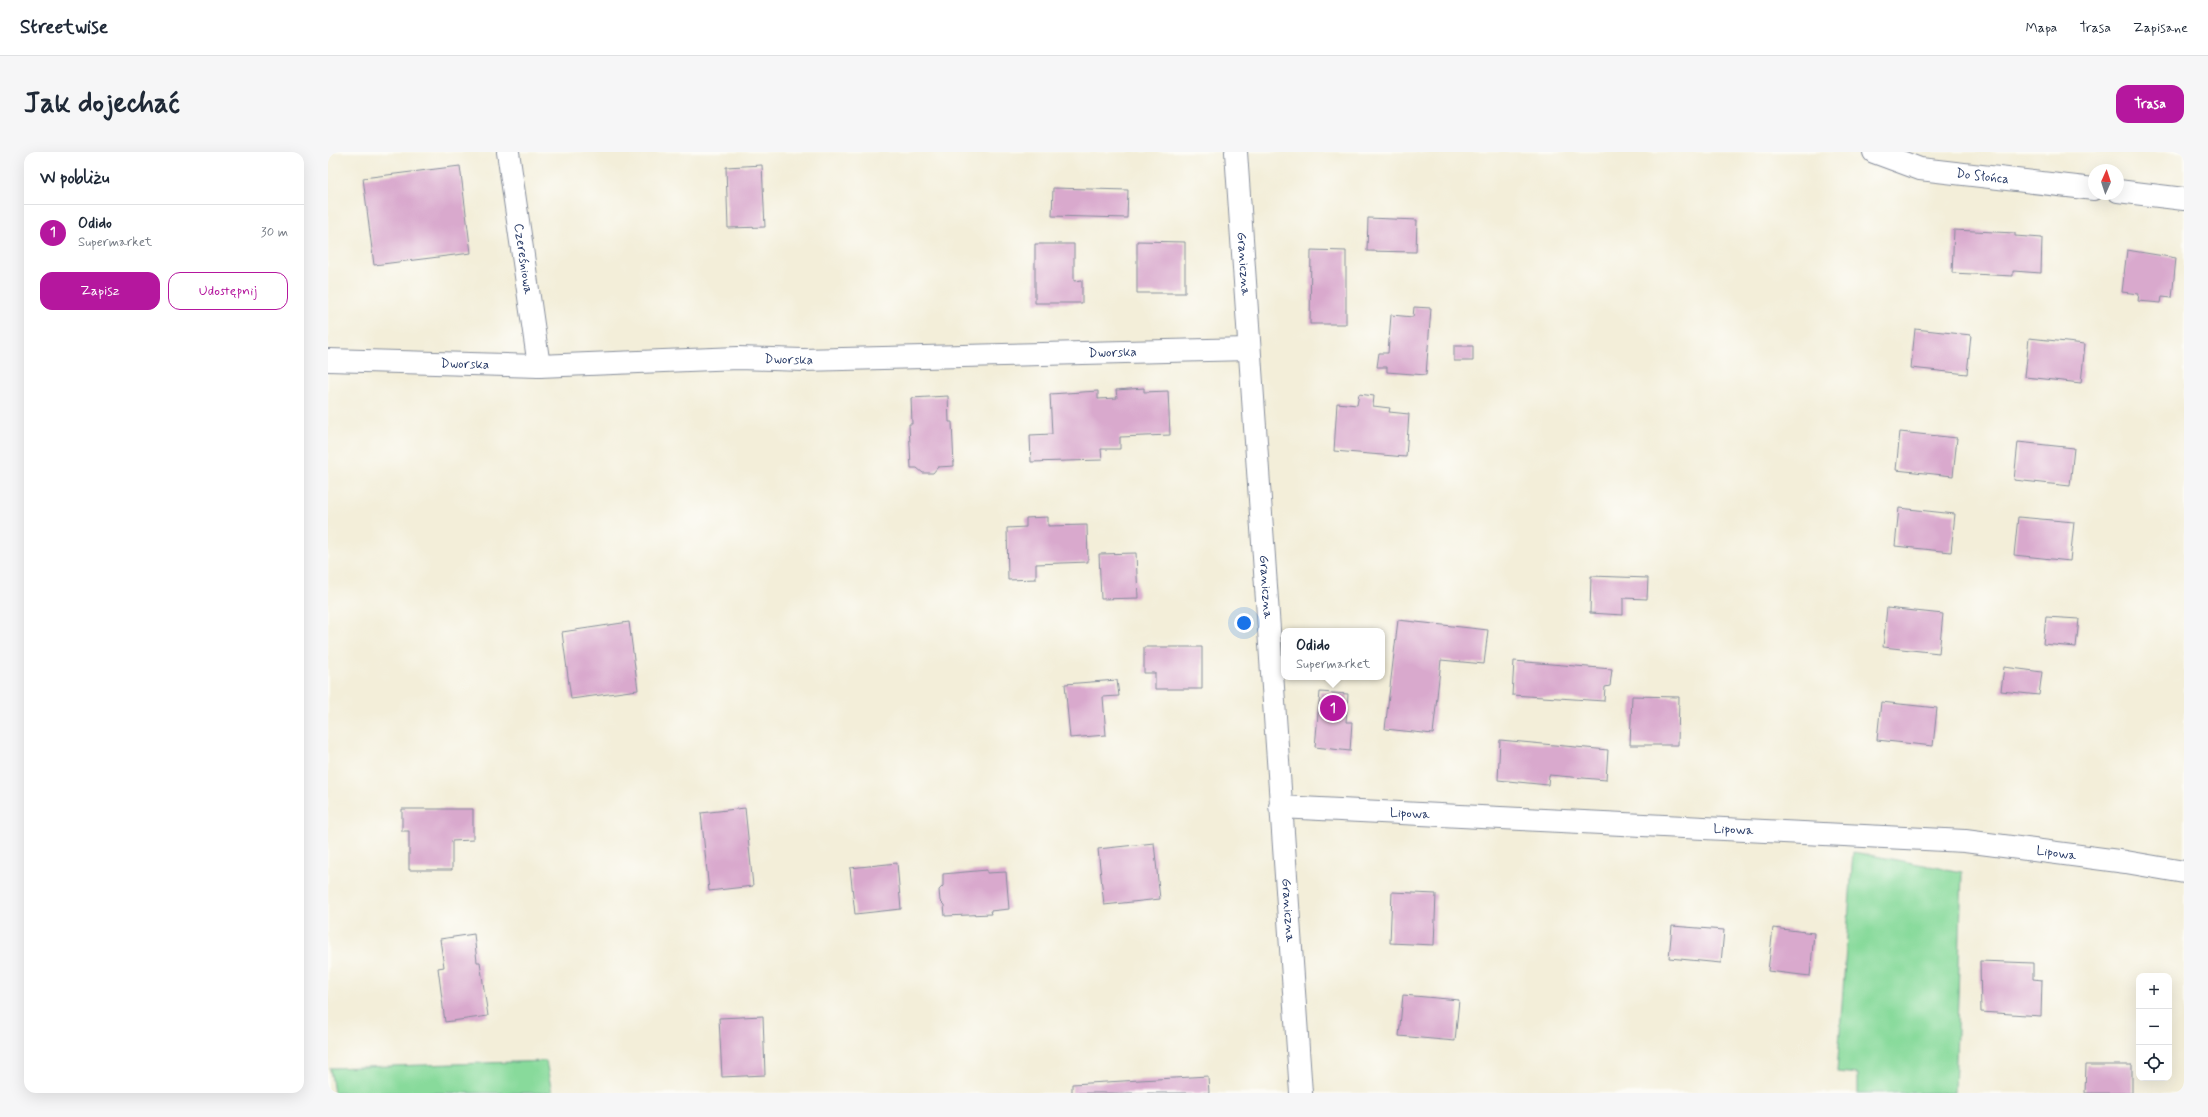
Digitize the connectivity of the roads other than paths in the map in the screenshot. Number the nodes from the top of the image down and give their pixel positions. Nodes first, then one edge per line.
1 (508, 152) edge
2 (1236, 152) edge
3 (1874, 152) edge
4 (2088, 188) edge
5 (2124, 192) edge
6 (2184, 199) edge
7 (1249, 349) junction
8 (328, 360) edge
9 (539, 366) junction
10 (1280, 807) junction
11 (2184, 872) edge
12 (1301, 1093) edge

1 - 9 street, Czereśniowa
2 - 7 street, Graniczna
3 - 4 street, Do Słońca
5 - 6 street
7 - 9 street, Dworska
7 - 10 street, Graniczna
8 - 9 street, Dworska
10 - 11 street, Lipowa
10 - 12 street, Graniczna

